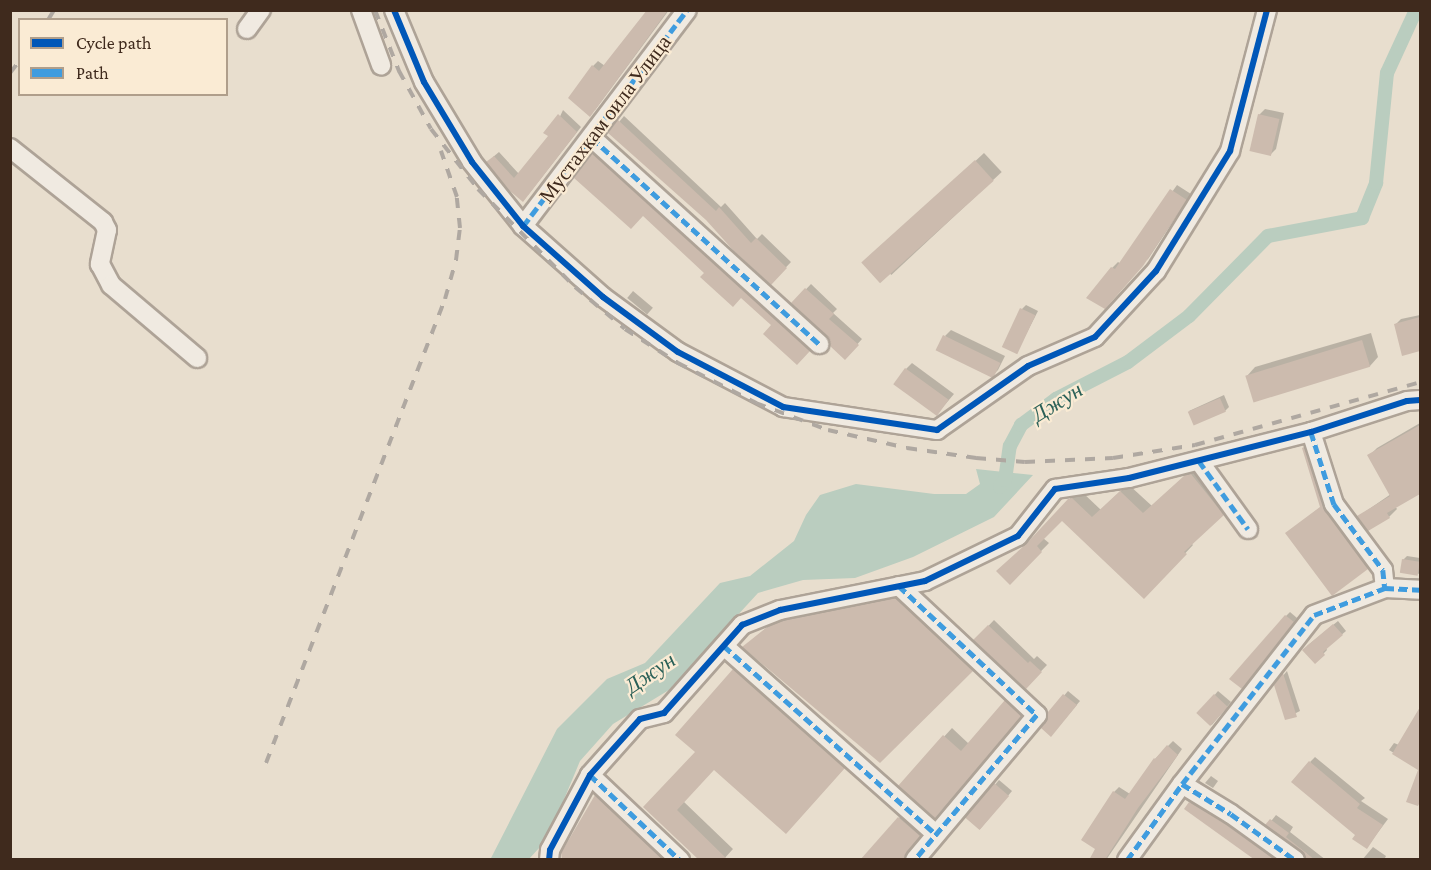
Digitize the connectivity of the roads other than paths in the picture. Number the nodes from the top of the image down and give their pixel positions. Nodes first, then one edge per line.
1 (261, 10) edge
2 (361, 10) edge
3 (394, 10) edge
4 (687, 10) edge
5 (1267, 10) edge
6 (247, 29) dead end
7 (381, 65) dead end
8 (591, 138) junction
9 (10, 148) edge
10 (523, 226) junction
11 (819, 345) dead end
12 (197, 358) dead end
13 (1420, 400) edge
14 (1311, 432) junction
15 (1199, 461) junction
16 (1248, 529) dead end
17 (899, 586) junction
18 (1385, 588) junction
19 (1420, 590) edge
20 (724, 646) junction
21 (590, 775) junction
22 (1182, 784) junction
23 (936, 834) junction
24 (549, 860) edge
25 (680, 860) edge
26 (915, 860) edge
27 (1127, 860) edge
28 (1296, 860) edge

1 - 6 street
2 - 7 street
3 - 10 street
4 - 8 street, Мустахкам оила Улица
5 - 10 street
8 - 10 street, Мустахкам оила Улица
8 - 11 street
9 - 12 street
13 - 14 street
14 - 15 street
14 - 18 street
15 - 16 street
15 - 17 street
17 - 20 street
17 - 23 street
18 - 19 street
18 - 22 street
20 - 21 street
20 - 23 street
21 - 24 street
21 - 25 street
22 - 27 street
22 - 28 street
23 - 26 street

